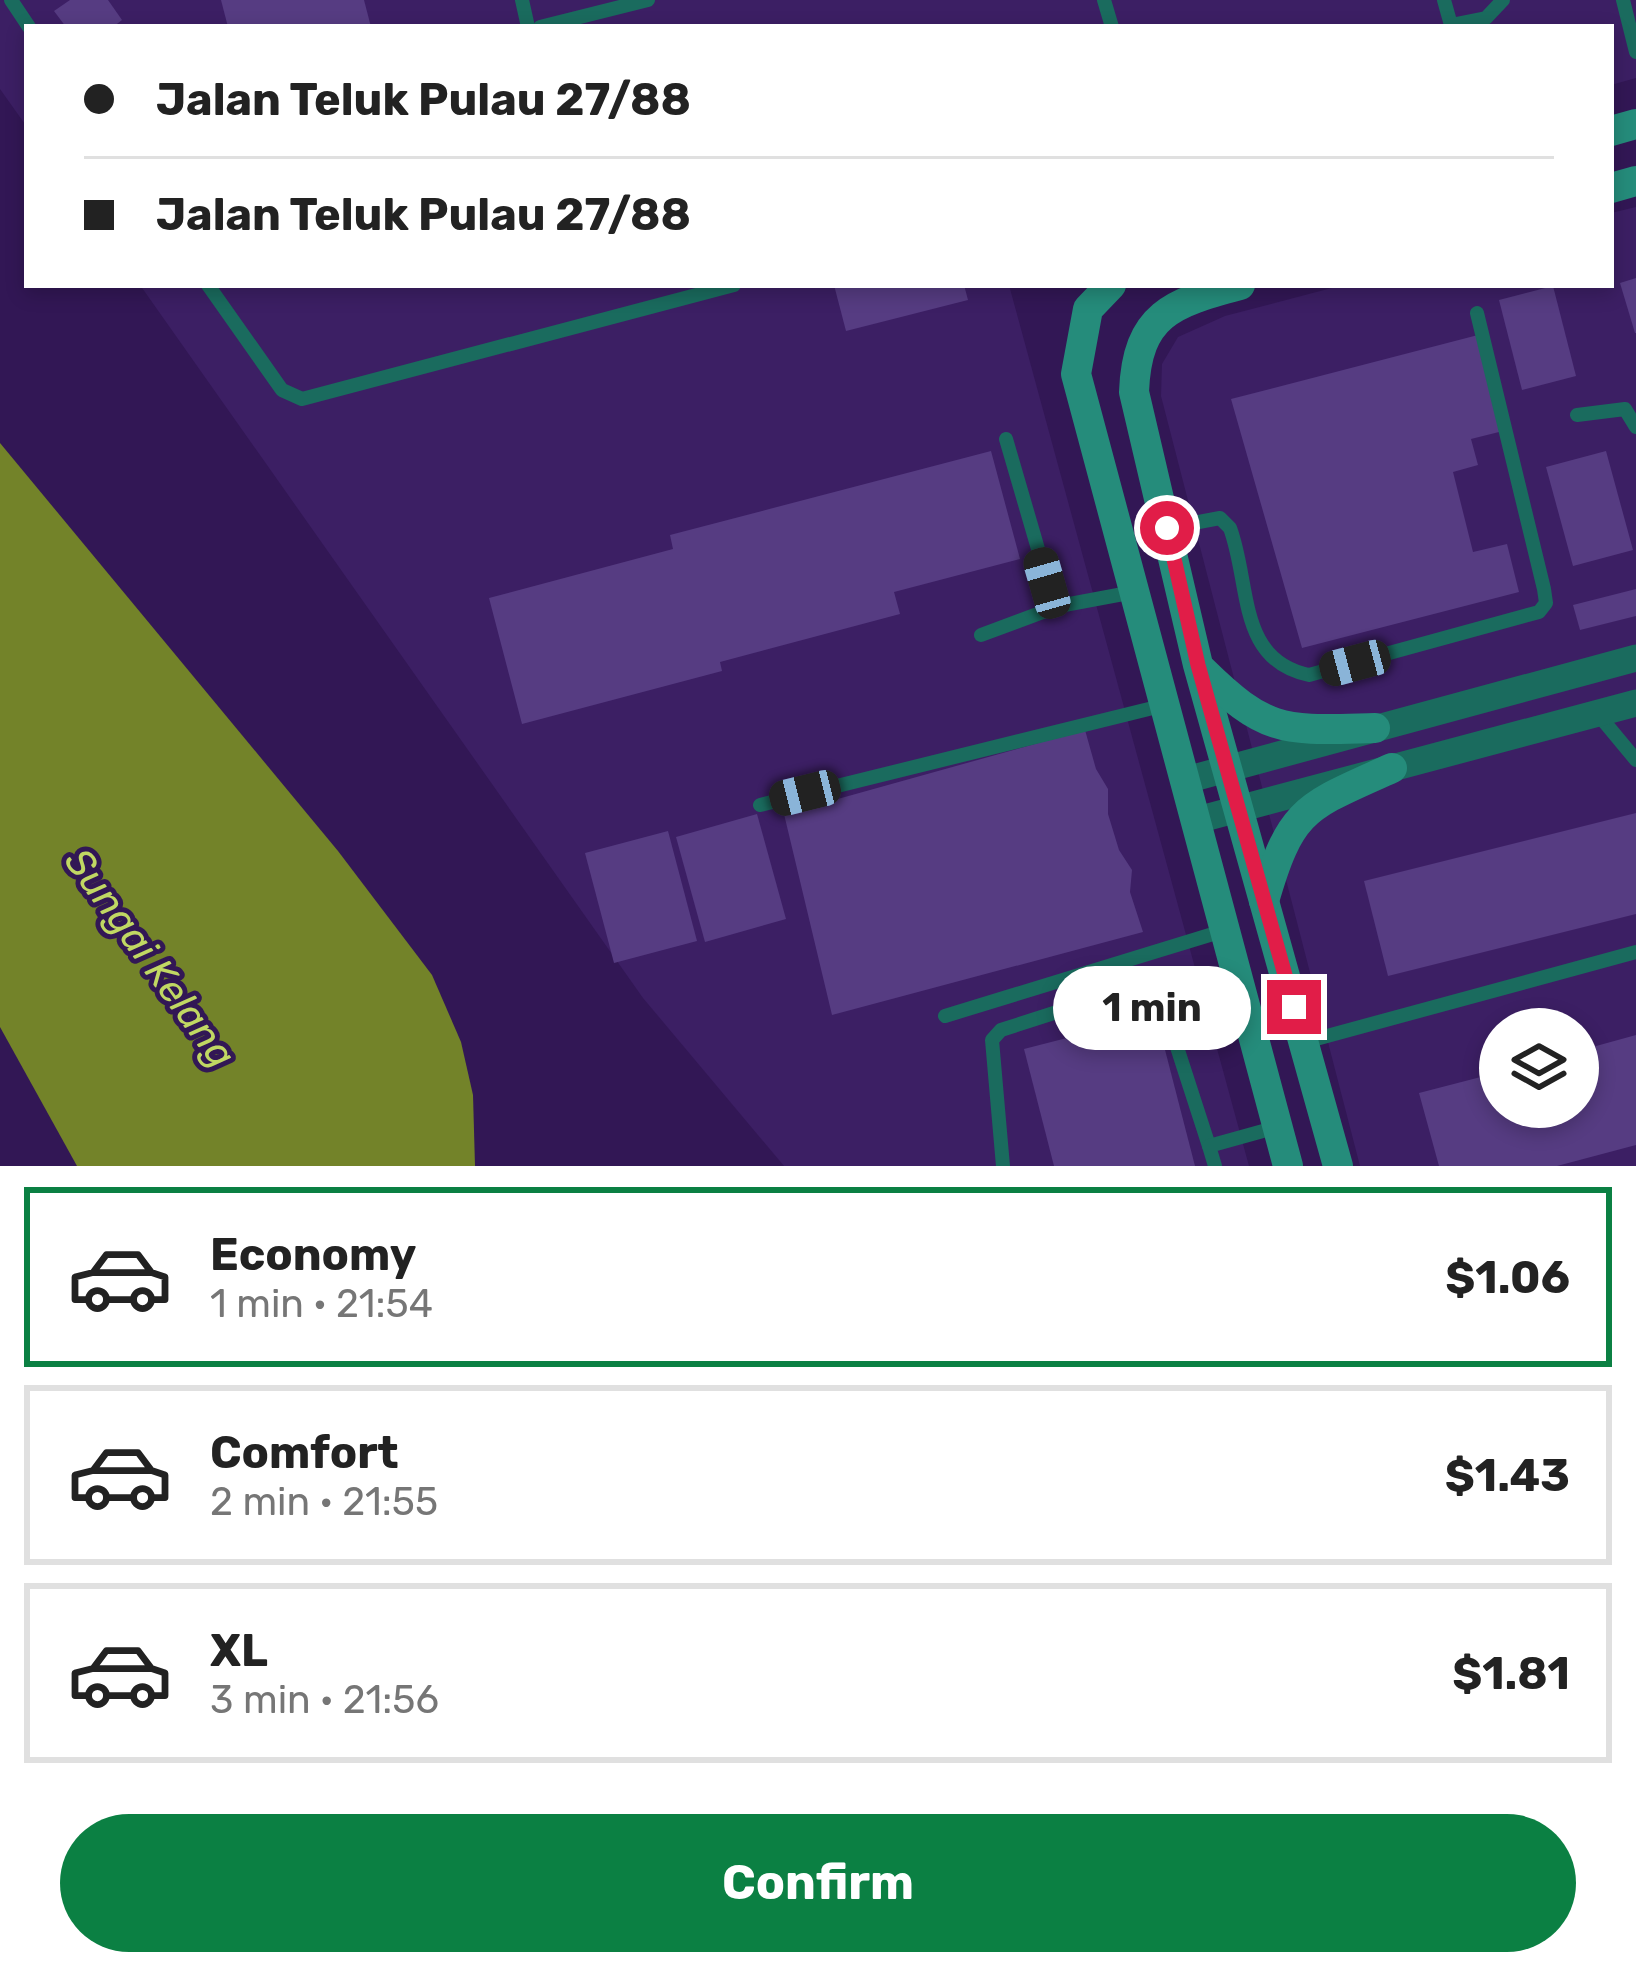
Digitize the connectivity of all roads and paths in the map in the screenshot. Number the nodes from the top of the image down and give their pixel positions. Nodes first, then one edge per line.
1 (648, 0) edge
2 (1503, 0) edge
3 (1623, 0) edge
4 (551, 24) edge
5 (1460, 24) edge
6 (1636, 52) edge
7 (210, 288) edge
8 (723, 288) edge
9 (1108, 288) edge
10 (1231, 288) edge
11 (1477, 313) dead end
12 (1577, 416) dead end
13 (1636, 428) edge
14 (1006, 439) dead end
15 (1167, 528) junction
16 (1134, 592) junction
17 (1059, 606) junction
18 (981, 635) dead end
19 (1636, 658) edge
20 (1198, 665) junction
21 (1636, 703) edge
22 (1165, 705) junction
23 (1598, 713) junction
24 (1375, 728) junction
25 (1636, 760) edge
26 (1392, 768) junction
27 (1227, 769) junction
28 (1186, 780) junction
29 (760, 805) dead end
30 (1238, 809) junction
31 (1197, 820) junction
32 (1264, 901) junction
33 (1226, 930) junction
34 (1636, 952) edge
35 (945, 1016) dead end
36 (1304, 1042) junction
37 (1277, 1127) junction
38 (1208, 1146) junction
39 (1003, 1166) edge
40 (1215, 1166) edge
41 (1288, 1166) edge
42 (1338, 1166) edge

1 - 4 lane
2 - 5 lane
3 - 6 lane
7 - 8 lane
9 - 16 street
10 - 15 street
11 - 15 lane
12 - 13 lane
14 - 17 lane
15 - 20 street
16 - 17 lane
16 - 22 street
17 - 18 lane
19 - 24 street
20 - 24 street
20 - 27 street
21 - 23 street
22 - 28 street
22 - 29 lane
23 - 25 lane
23 - 26 street
24 - 27 street
26 - 30 street
26 - 32 street
27 - 28 street
27 - 30 street
28 - 31 street
30 - 31 street
30 - 32 street
31 - 33 street
32 - 36 street
33 - 35 lane
33 - 37 street
34 - 36 lane
36 - 42 street
37 - 38 lane
37 - 41 street
38 - 39 lane
38 - 40 lane

